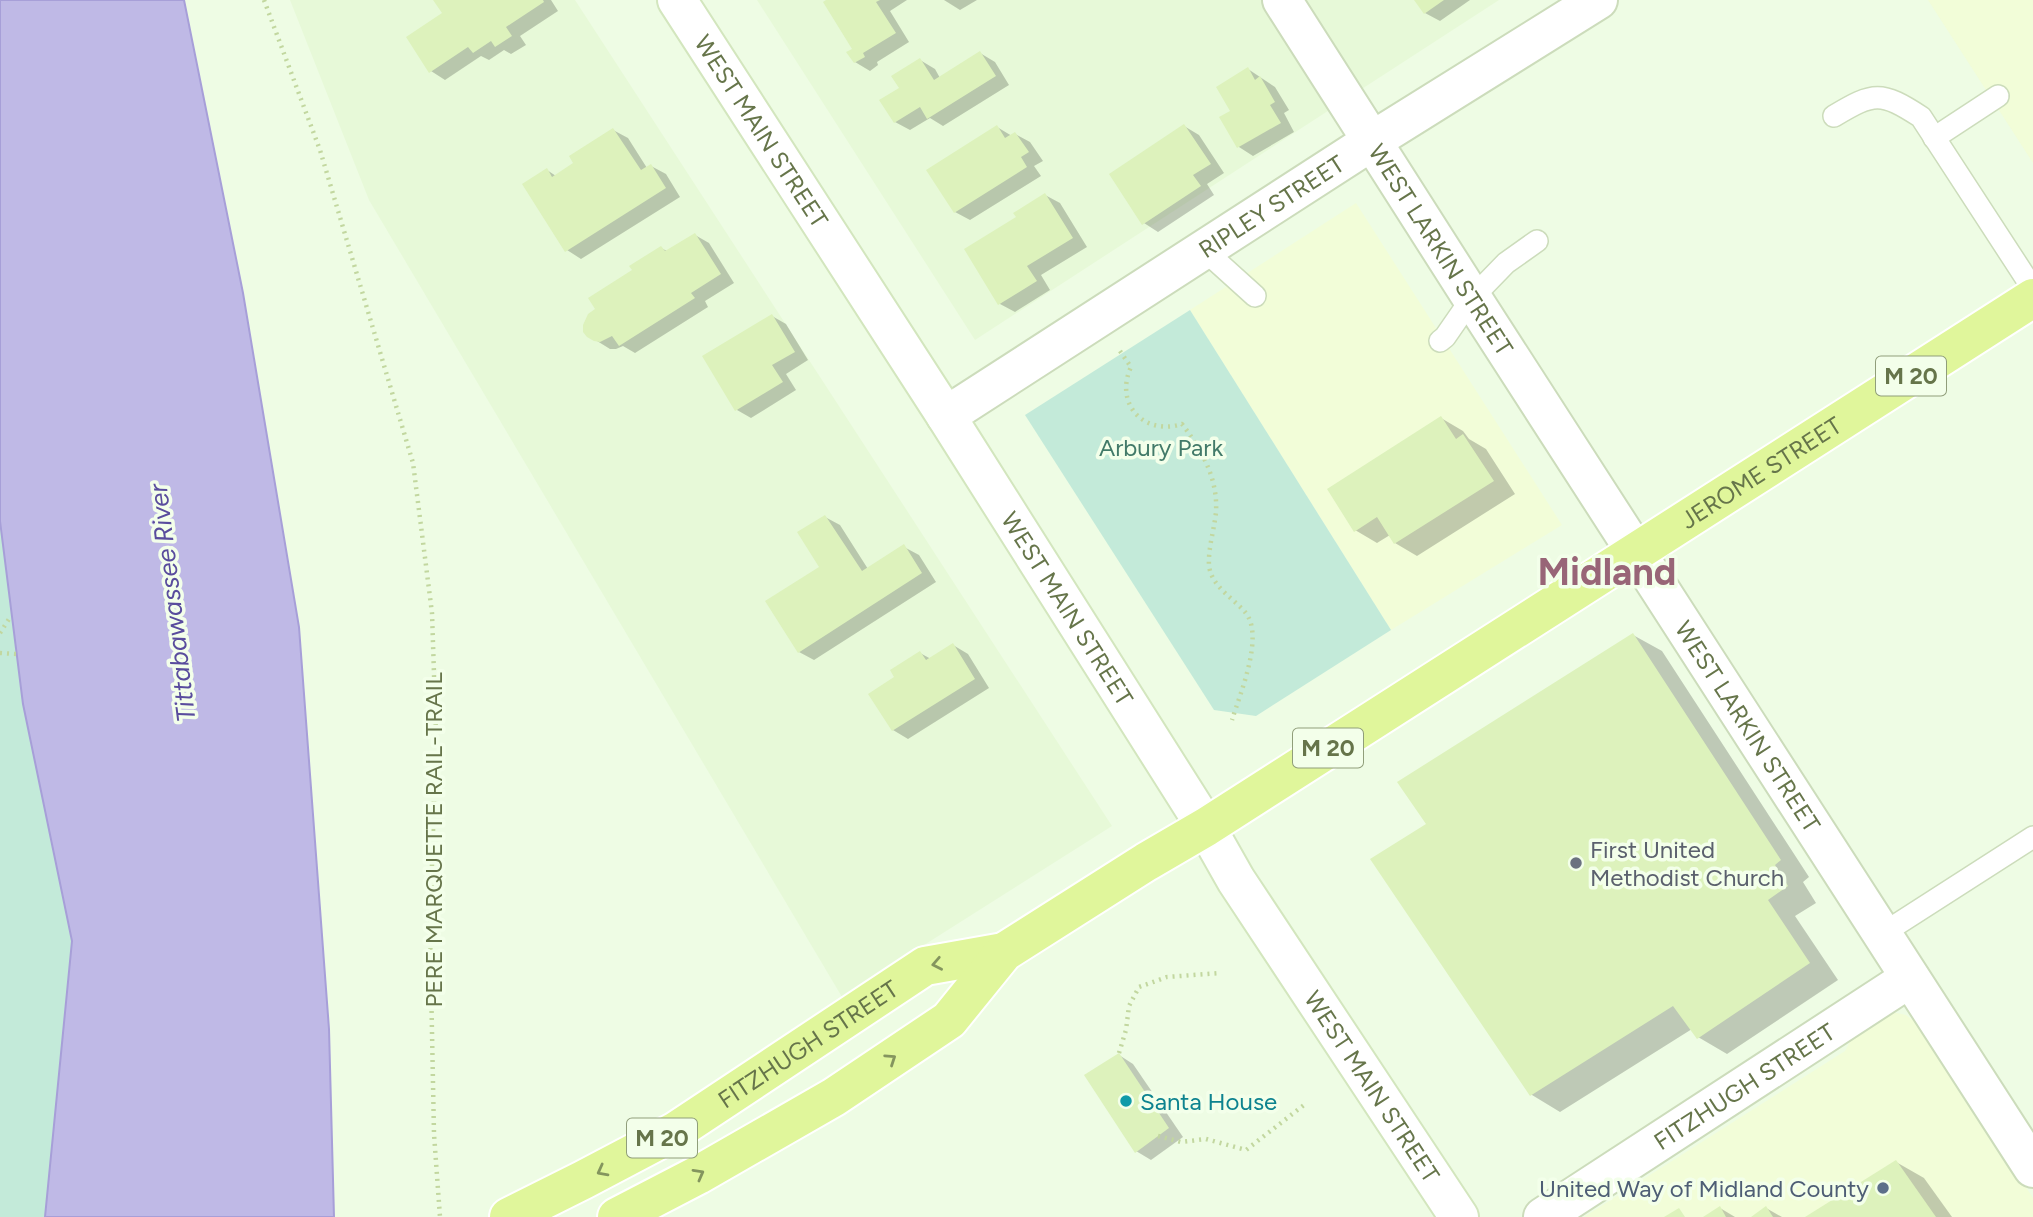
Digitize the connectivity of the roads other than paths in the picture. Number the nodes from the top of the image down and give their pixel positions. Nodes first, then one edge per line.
1 (1282, 0) edge
2 (1598, 0) edge
3 (682, 2) edge
4 (1998, 96) dead end
5 (1834, 116) dead end
6 (1934, 138) junction
7 (1372, 141) junction
8 (1537, 241) dead end
9 (1203, 250) junction
10 (2033, 289) edge
11 (1255, 296) dead end
12 (1472, 298) junction
13 (2033, 298) edge
14 (1440, 341) dead end
15 (946, 416) junction
16 (1635, 552) junction
17 (1206, 827) junction
18 (2033, 837) edge
19 (1882, 934) junction
20 (1004, 952) junction
21 (1910, 978) junction
22 (2033, 1168) edge
23 (509, 1217) edge
24 (617, 1217) edge
25 (1460, 1217) edge
26 (1543, 1217) edge

1 - 7 street, WEST LARKIN STREET
2 - 7 street, RIPLEY STREET
3 - 15 street, WEST MAIN STREET
4 - 6 lane
5 - 6 lane
6 - 10 lane
7 - 9 street, RIPLEY STREET
7 - 12 street, WEST LARKIN STREET
8 - 12 lane
9 - 11 lane
9 - 15 street, RIPLEY STREET
12 - 14 lane
12 - 16 street, WEST LARKIN STREET
13 - 16 highway, JEROME STREET / M 20
15 - 17 street, WEST MAIN STREET
16 - 17 highway, JEROME STREET / M 20
16 - 19 street, WEST LARKIN STREET
17 - 20 highway, FITZHUGH STREET / M 20
17 - 25 street, WEST MAIN STREET
18 - 19 lane
19 - 21 street, WEST LARKIN STREET
20 -> 23 highway, FITZHUGH STREET / M 20
24 -> 20 highway, FITZHUGH STREET / M 20
21 - 22 street, WEST LARKIN STREET
21 - 26 street, FITZHUGH STREET

